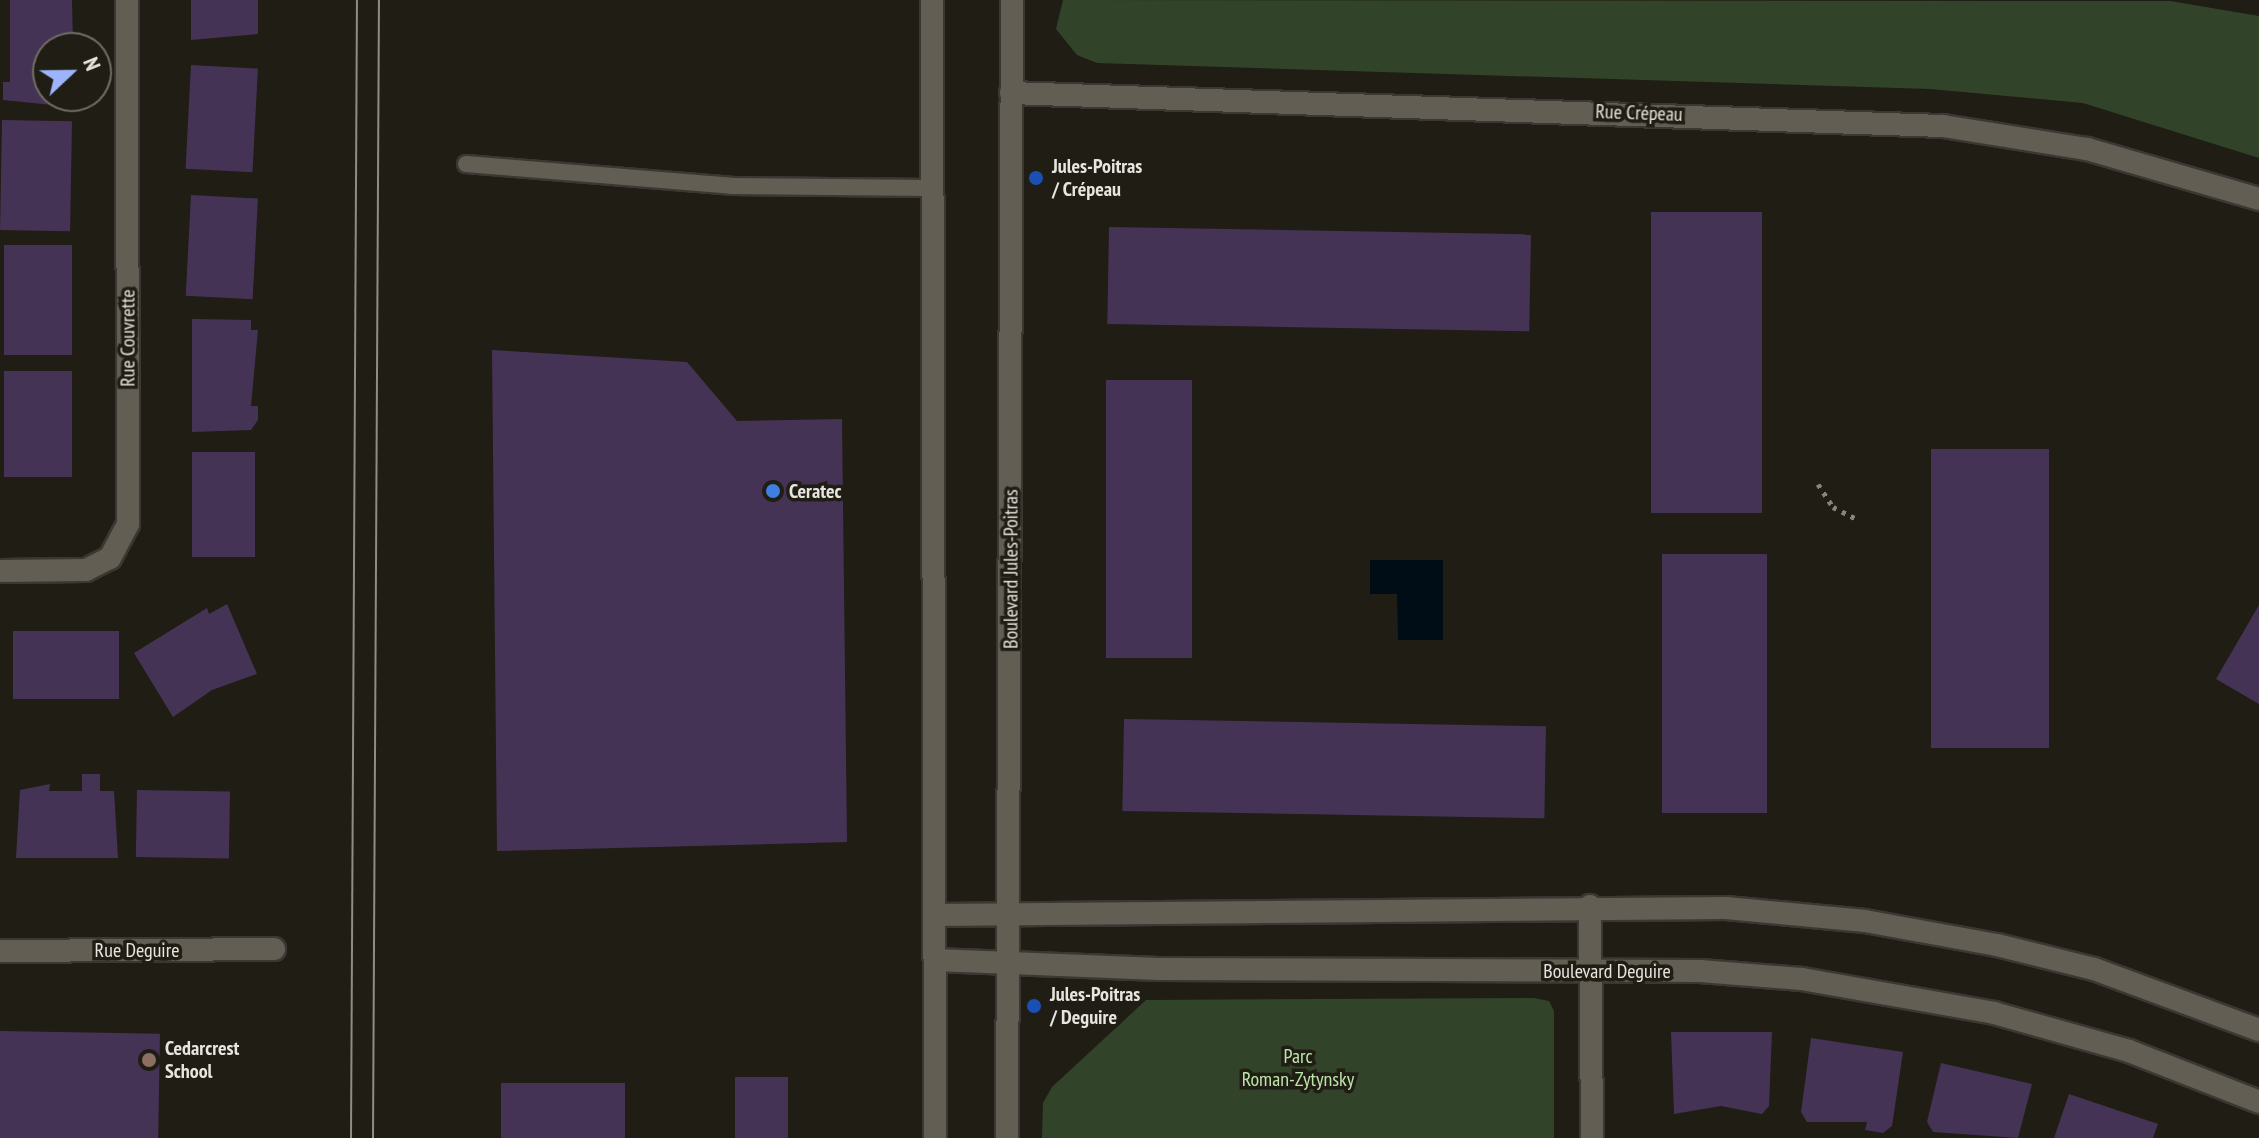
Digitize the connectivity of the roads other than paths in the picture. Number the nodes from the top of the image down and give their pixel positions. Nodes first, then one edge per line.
1 (127, 0) edge
2 (932, 0) edge
3 (1012, 0) edge
4 (1011, 93) junction
5 (466, 164) dead end
6 (931, 188) junction
7 (2259, 199) edge
8 (0, 571) edge
9 (1590, 906) junction
10 (1010, 914) junction
11 (936, 915) junction
12 (274, 949) dead end
13 (0, 951) edge
14 (936, 960) junction
15 (1010, 963) junction
16 (1590, 972) junction
17 (2259, 1030) edge
18 (2259, 1102) edge
19 (935, 1138) edge
20 (1007, 1138) edge
21 (1592, 1138) edge

1 - 8 street, Rue Couvrette
2 - 6 street
3 - 4 street, Boulevard Jules-Poitras
4 - 7 street, Rue Crépeau
4 - 10 street, Boulevard Jules-Poitras
5 - 6 lane
6 - 11 street
9 - 10 street
9 - 16 street
9 - 17 street
10 - 11 street
10 - 15 street, Boulevard Jules-Poitras
11 - 14 street
12 - 13 street, Rue Deguire
14 - 15 street, Boulevard Deguire
14 - 19 street
15 - 16 street, Boulevard Deguire
15 - 20 street, Boulevard Jules-Poitras
16 - 18 street, Boulevard Deguire
16 - 21 street

